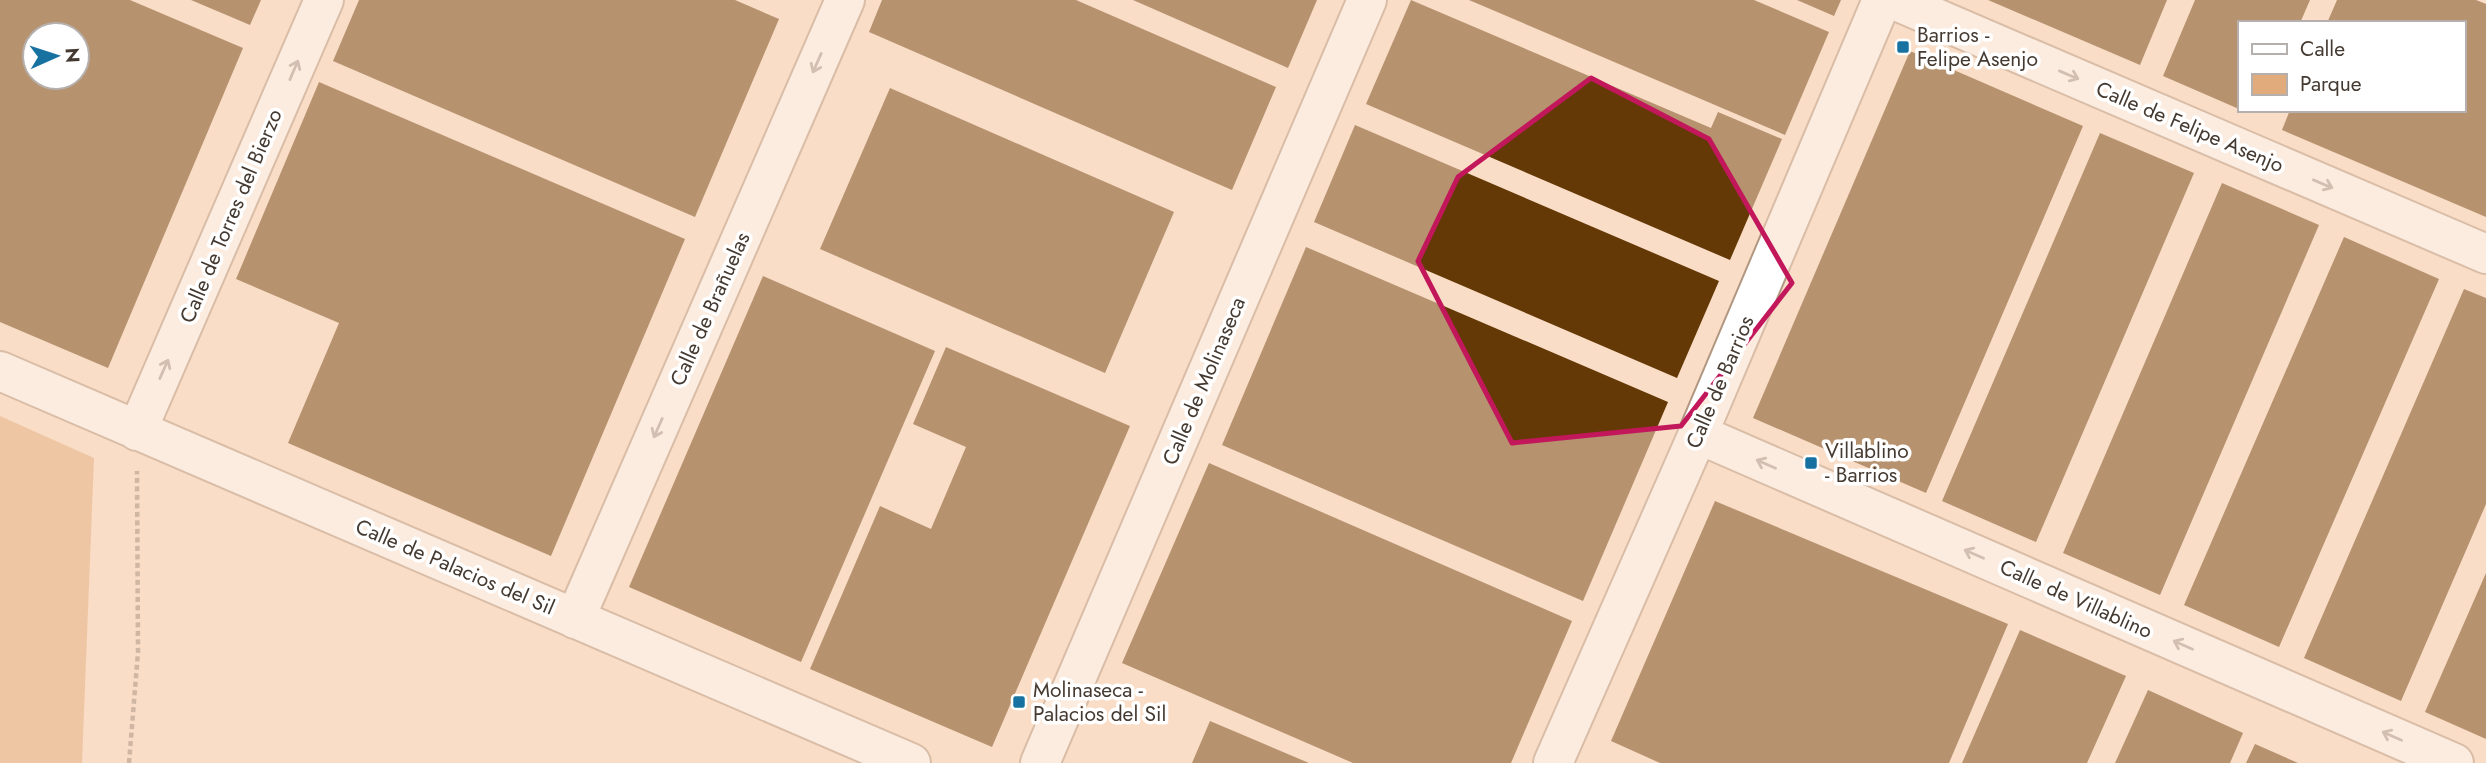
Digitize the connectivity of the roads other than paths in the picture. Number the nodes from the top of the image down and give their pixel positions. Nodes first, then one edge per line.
1 (324, 0) edge
2 (845, 0) edge
3 (1367, 0) edge
4 (1882, 0) edge
5 (1894, 0) edge
6 (2486, 254) edge
7 (0, 371) edge
8 (137, 431) junction
9 (1698, 434) junction
10 (575, 619) junction
11 (911, 763) edge
12 (1040, 763) edge
13 (1553, 763) edge
14 (2454, 763) edge

8 -> 1 street, Calle de Torres del Bierzo
2 -> 10 street, Calle de Brañuelas
3 - 12 street, Calle de Molinaseca
4 - 9 street, Calle de Barrios
5 -> 6 street, Calle de Felipe Asenjo
7 - 8 street, Calle de Palacios del Sil
8 - 10 street, Calle de Palacios del Sil
9 - 13 street, Calle de Barrios
14 -> 9 street, Calle de Villablino
10 - 11 street, Calle de Palacios del Sil

